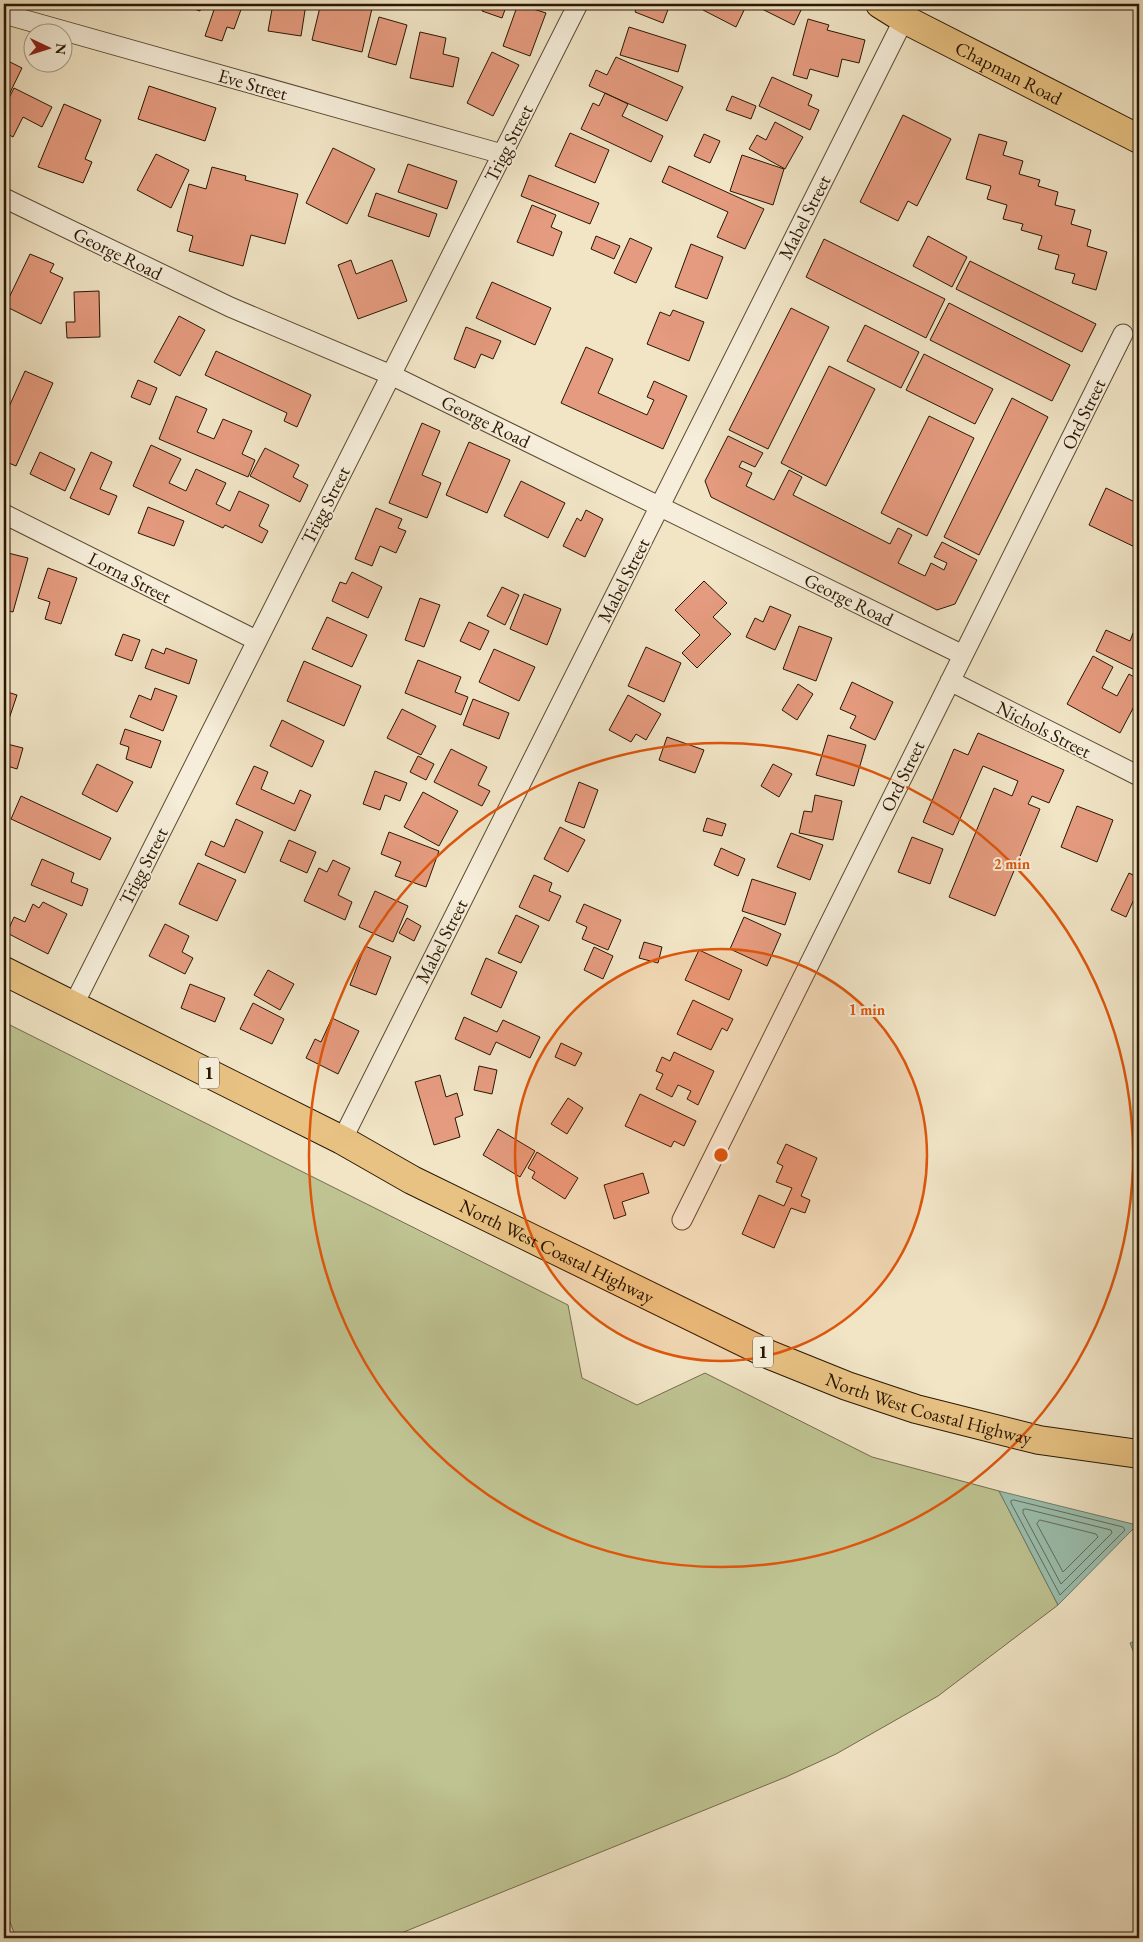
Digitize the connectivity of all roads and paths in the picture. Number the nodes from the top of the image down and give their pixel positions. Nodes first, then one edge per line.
1 (578, 4) edge
2 (880, 4) edge
3 (4, 14) edge
4 (904, 19) junction
5 (1139, 139) edge
6 (502, 154) junction
7 (4, 198) edge
8 (1123, 334) dead end
9 (391, 375) junction
10 (660, 506) junction
11 (4, 514) edge
12 (256, 640) junction
13 (963, 655) junction
14 (950, 681) junction
15 (1139, 776) edge
16 (4, 971) edge
17 (73, 1006) junction
18 (342, 1140) junction
19 (682, 1220) dead end
20 (1139, 1454) edge

1 - 6 street, Trigg Street
2 - 4 main road, Chapman Road
3 - 6 street, Eve Street
4 - 5 main road, Chapman Road
4 - 10 street, Mabel Street
6 - 9 street, Trigg Street
7 - 9 street, George Road
8 - 13 street, Ord Street
9 - 10 street, George Road
9 - 12 street, Trigg Street
10 - 13 street, George Road
10 - 18 street, Mabel Street
11 - 12 street, Lorna Street
12 - 17 street, Trigg Street
13 - 14 street, Ord Street
14 - 15 street, Nichols Street
14 - 19 street, Ord Street
16 - 17 main road, North West Coastal Highway / 1
17 - 18 main road, North West Coastal Highway / 1
18 - 20 main road, North West Coastal Highway / 1

